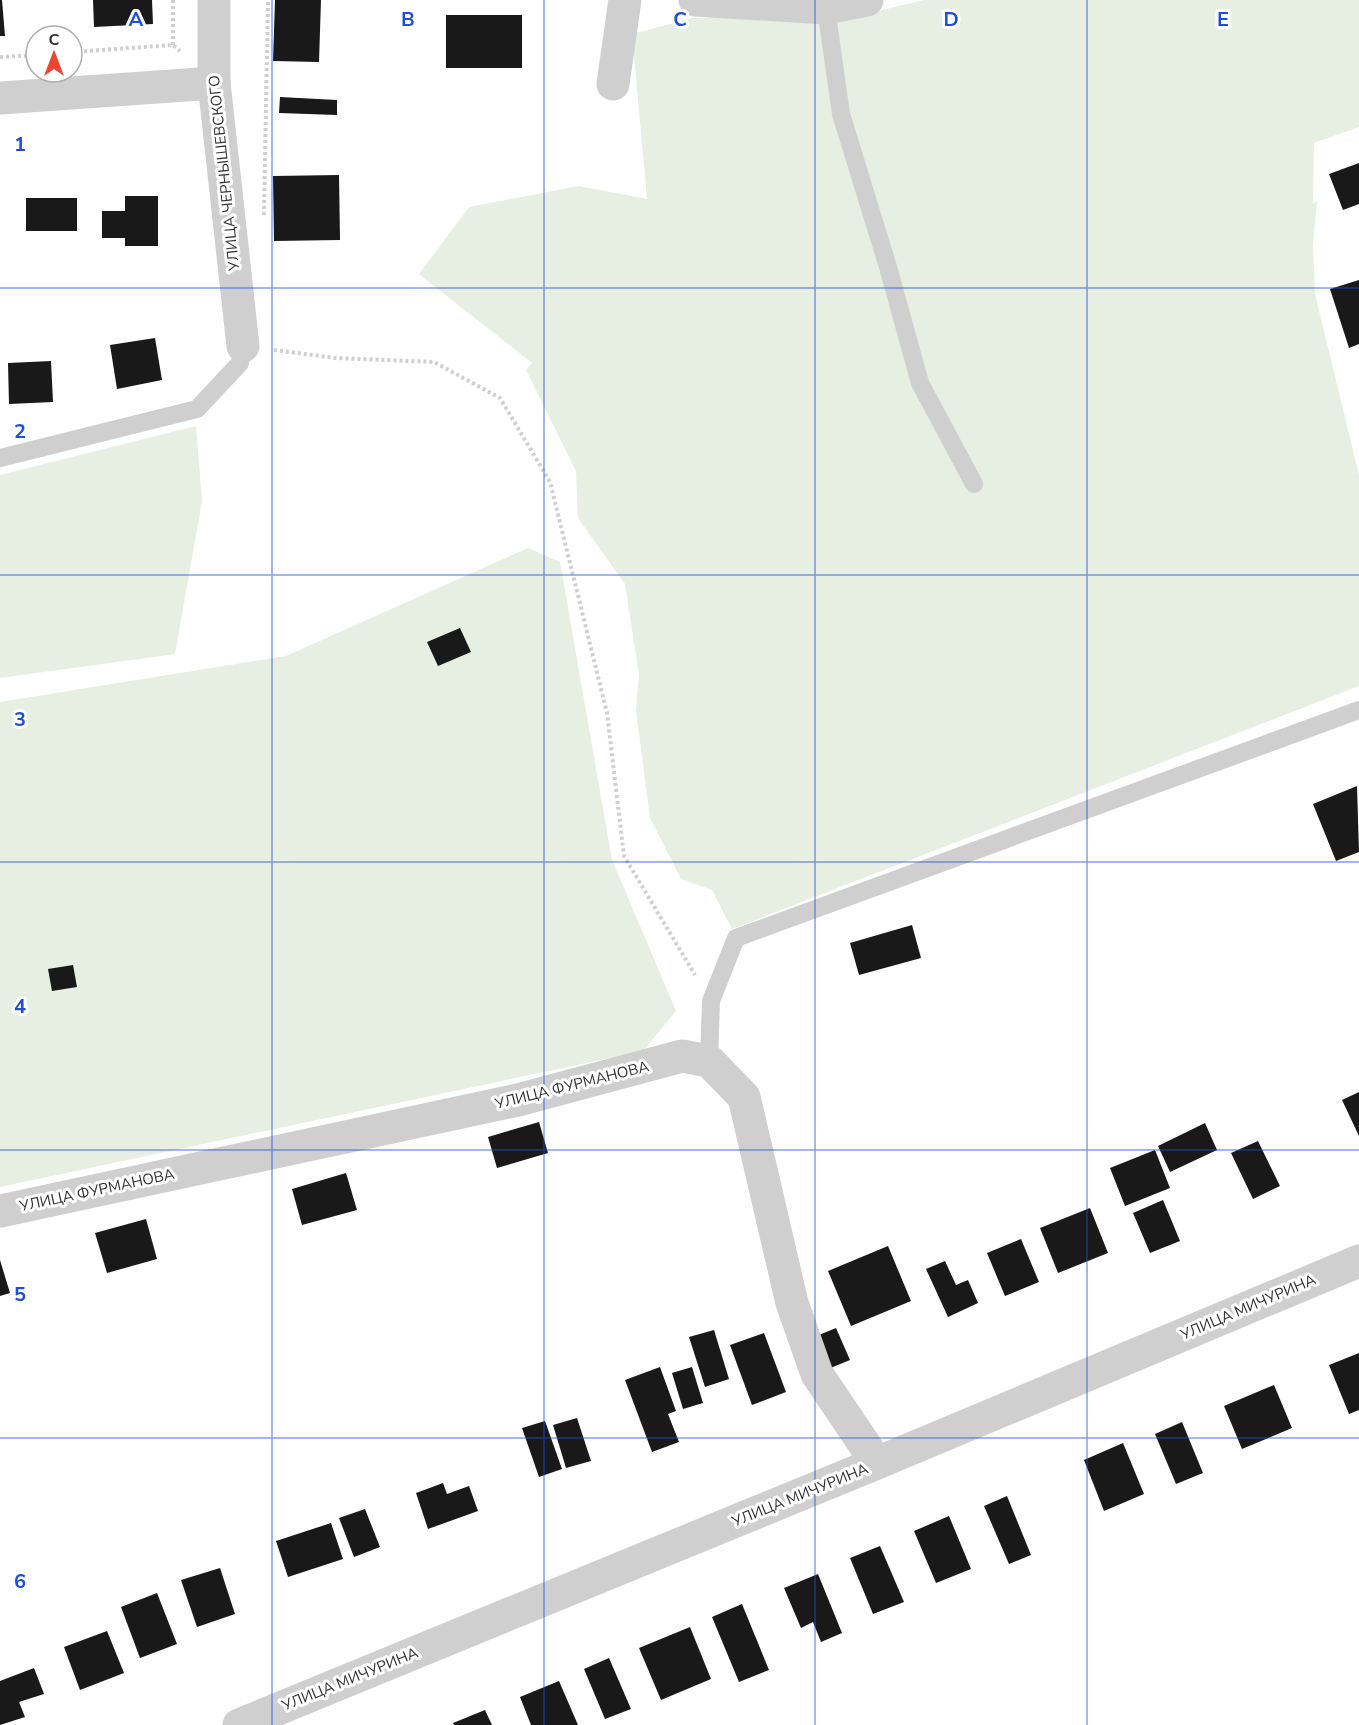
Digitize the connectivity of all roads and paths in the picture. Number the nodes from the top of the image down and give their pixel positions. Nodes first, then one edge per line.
1 (173, 0) edge
2 (214, 0) edge
3 (268, 0) edge
4 (625, 0) edge
5 (695, 0) edge
6 (867, 0) edge
7 (826, 8) junction
8 (84, 51) edge
9 (24, 56) edge
10 (0, 57) edge
11 (214, 83) junction
12 (614, 84) dead end
13 (0, 98) edge
14 (264, 220) dead end
15 (243, 346) junction
16 (0, 458) edge
17 (974, 484) dead end
18 (1359, 710) edge
19 (711, 1001) junction
20 (709, 1061) junction
21 (0, 1210) edge
22 (1359, 1261) edge
23 (877, 1463) junction
24 (239, 1725) edge

1 - 8 path
2 - 11 street, УЛИЦА ЧЕРНЫШЕВСКОГО
3 - 14 path
4 - 12 street
5 - 7 street
6 - 7 street
7 - 17 lane
9 - 10 path
11 - 13 street
11 - 15 street, УЛИЦА ЧЕРНЫШЕВСКОГО
15 - 16 lane
15 - 19 path
18 - 19 lane
19 - 20 lane
20 - 21 street, УЛИЦА ФУРМАНОВА
20 - 23 street
22 - 23 street, УЛИЦА МИЧУРИНА
23 - 24 street, УЛИЦА МИЧУРИНА

